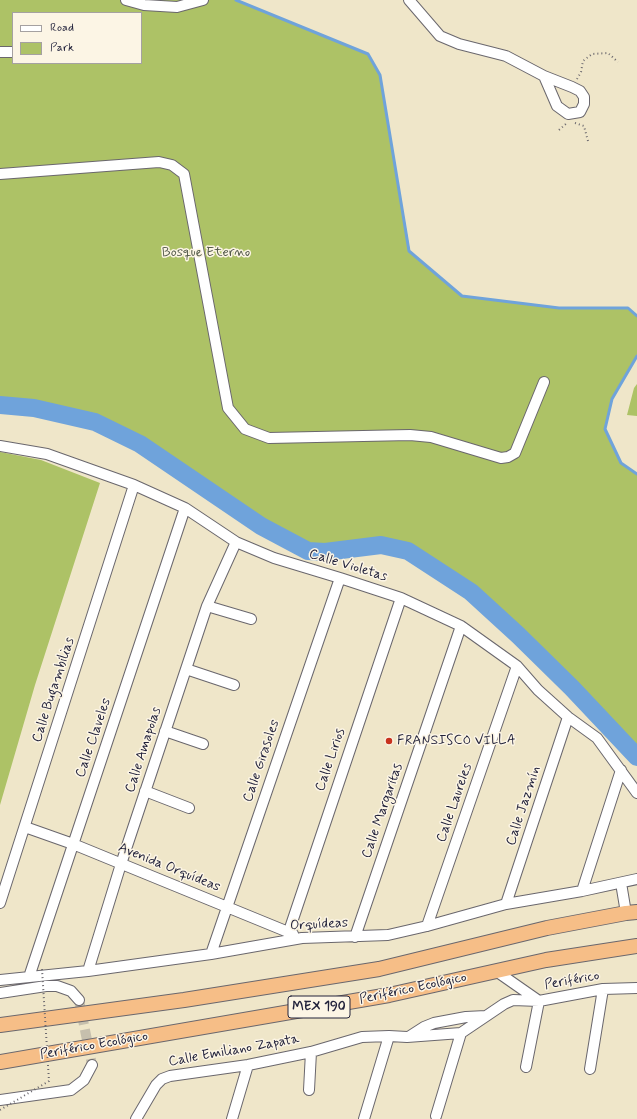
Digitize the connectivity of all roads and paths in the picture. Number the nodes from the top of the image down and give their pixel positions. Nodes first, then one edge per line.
1 (126, 0) edge
2 (202, 0) edge
3 (409, 0) edge
4 (0, 52) edge
5 (12, 52) edge
6 (618, 62) dead end
7 (544, 76) junction
8 (572, 87) junction
9 (570, 121) dead end
10 (588, 141) dead end
11 (0, 174) edge
12 (544, 382) dead end
13 (0, 446) edge
14 (134, 485) junction
15 (186, 508) junction
16 (236, 542) junction
17 (340, 578) junction
18 (401, 598) junction
19 (207, 606) junction
20 (251, 619) dead end
21 (461, 626) junction
22 (517, 666) junction
23 (186, 669) junction
24 (234, 685) dead end
25 (568, 716) junction
26 (165, 731) junction
27 (203, 744) dead end
28 (621, 770) junction
29 (145, 791) junction
30 (637, 793) edge
31 (189, 808) dead end
32 (25, 827) junction
33 (73, 844) junction
34 (121, 864) junction
35 (637, 879) edge
36 (621, 883) junction
37 (582, 891) junction
38 (0, 903) edge
39 (506, 904) junction
40 (227, 906) junction
41 (632, 912) edge
42 (428, 926) junction
43 (288, 931) junction
44 (355, 937) junction
45 (302, 938) junction
46 (637, 946) edge
47 (211, 954) junction
48 (42, 970) dead end
49 (88, 970) junction
50 (496, 971) junction
51 (29, 977) junction
52 (0, 980) edge
53 (637, 988) edge
54 (604, 989) junction
55 (0, 993) edge
56 (79, 1000) tunnel mouth
57 (539, 1001) junction
58 (486, 1016) junction
59 (0, 1025) edge
60 (461, 1033) junction
61 (390, 1036) junction
62 (407, 1037) junction
63 (311, 1052) junction
64 (0, 1062) edge
65 (92, 1065) tunnel mouth
66 (248, 1065) junction
67 (526, 1068) dead end
68 (590, 1069) dead end
69 (309, 1090) dead end
70 (0, 1100) edge
71 (0, 1110) edge
72 (436, 1116) dead end
73 (136, 1119) edge
74 (232, 1119) edge
75 (364, 1119) edge

1 - 2 street
3 - 7 street
4 - 5 street
6 - 8 path
7 - 8 street
7 - 8 street
9 - 10 path
11 - 12 street
13 - 14 street, Calle Violetas
14 - 15 street, Calle Violetas
14 - 32 street, Calle Bugambilias
15 - 16 street, Calle Violetas
15 - 33 street, Calle Claveles
16 - 17 street, Calle Violetas
16 - 19 street, Calle Amapolas
17 - 18 street, Calle Violetas
17 - 40 street, Calle Girasoles
18 - 21 street, Calle Violetas
18 - 43 street, Calle Lirios
19 - 20 street
19 - 23 street, Calle Amapolas
21 - 22 street, Calle Violetas
21 - 44 street, Calle Margaritas
22 - 25 street, Calle Violetas
22 - 42 street, Calle Laureles
23 - 24 street
23 - 26 street, Calle Amapolas
25 - 28 street, Calle Violetas
25 - 39 street, Calle Jazmín
26 - 27 street
26 - 29 street, Calle Amapolas
28 - 30 street, Calle Violetas
28 - 37 street
29 - 31 street
29 - 34 street, Calle Amapolas
32 - 33 street, Avenida Orquídeas
32 - 38 street, Calle Bugambilias
33 - 34 street, Avenida Orquídeas
33 - 51 street, Calle Claveles
34 - 40 street, Avenida Orquídeas
34 - 49 street, Calle Amapolas
35 - 36 street, Orquídeas
36 - 37 street, Orquídeas
36 - 41 street
37 - 39 street, Orquídeas
39 - 42 street, Orquídeas
40 - 43 street, Avenida Orquídeas
40 - 47 street, Calle Girasoles
41 - 59 highway, Periférico Ecológico / MEX 190
42 - 44 street, Orquídeas
43 - 45 street, Avenida Orquídeas
44 - 45 street, Orquídeas
45 - 47 street, Orquídeas
46 - 50 highway, Periférico Ecológico / MEX 190
47 - 49 street, Orquídeas
48 - 71 path, bridge
49 - 51 street, Orquídeas
50 - 57 street, Periférico
50 - 64 highway, Periférico Ecológico / MEX 190
51 - 52 street, Orquídeas
53 - 54 street, Periférico
54 - 57 street, Periférico
54 - 68 street
55 - 56 street
57 - 58 street, Calle Emiliano Zapata
57 - 67 street
58 - 60 street, Calle Emiliano Zapata
58 - 62 street
60 - 62 street, Calle Emiliano Zapata
60 - 72 street
61 - 62 street, Calle Emiliano Zapata
61 - 63 street, Calle Emiliano Zapata
61 - 75 street
63 - 66 street, Calle Emiliano Zapata
63 - 69 street
65 - 70 street
66 - 73 street, Calle Emiliano Zapata
66 - 74 street

